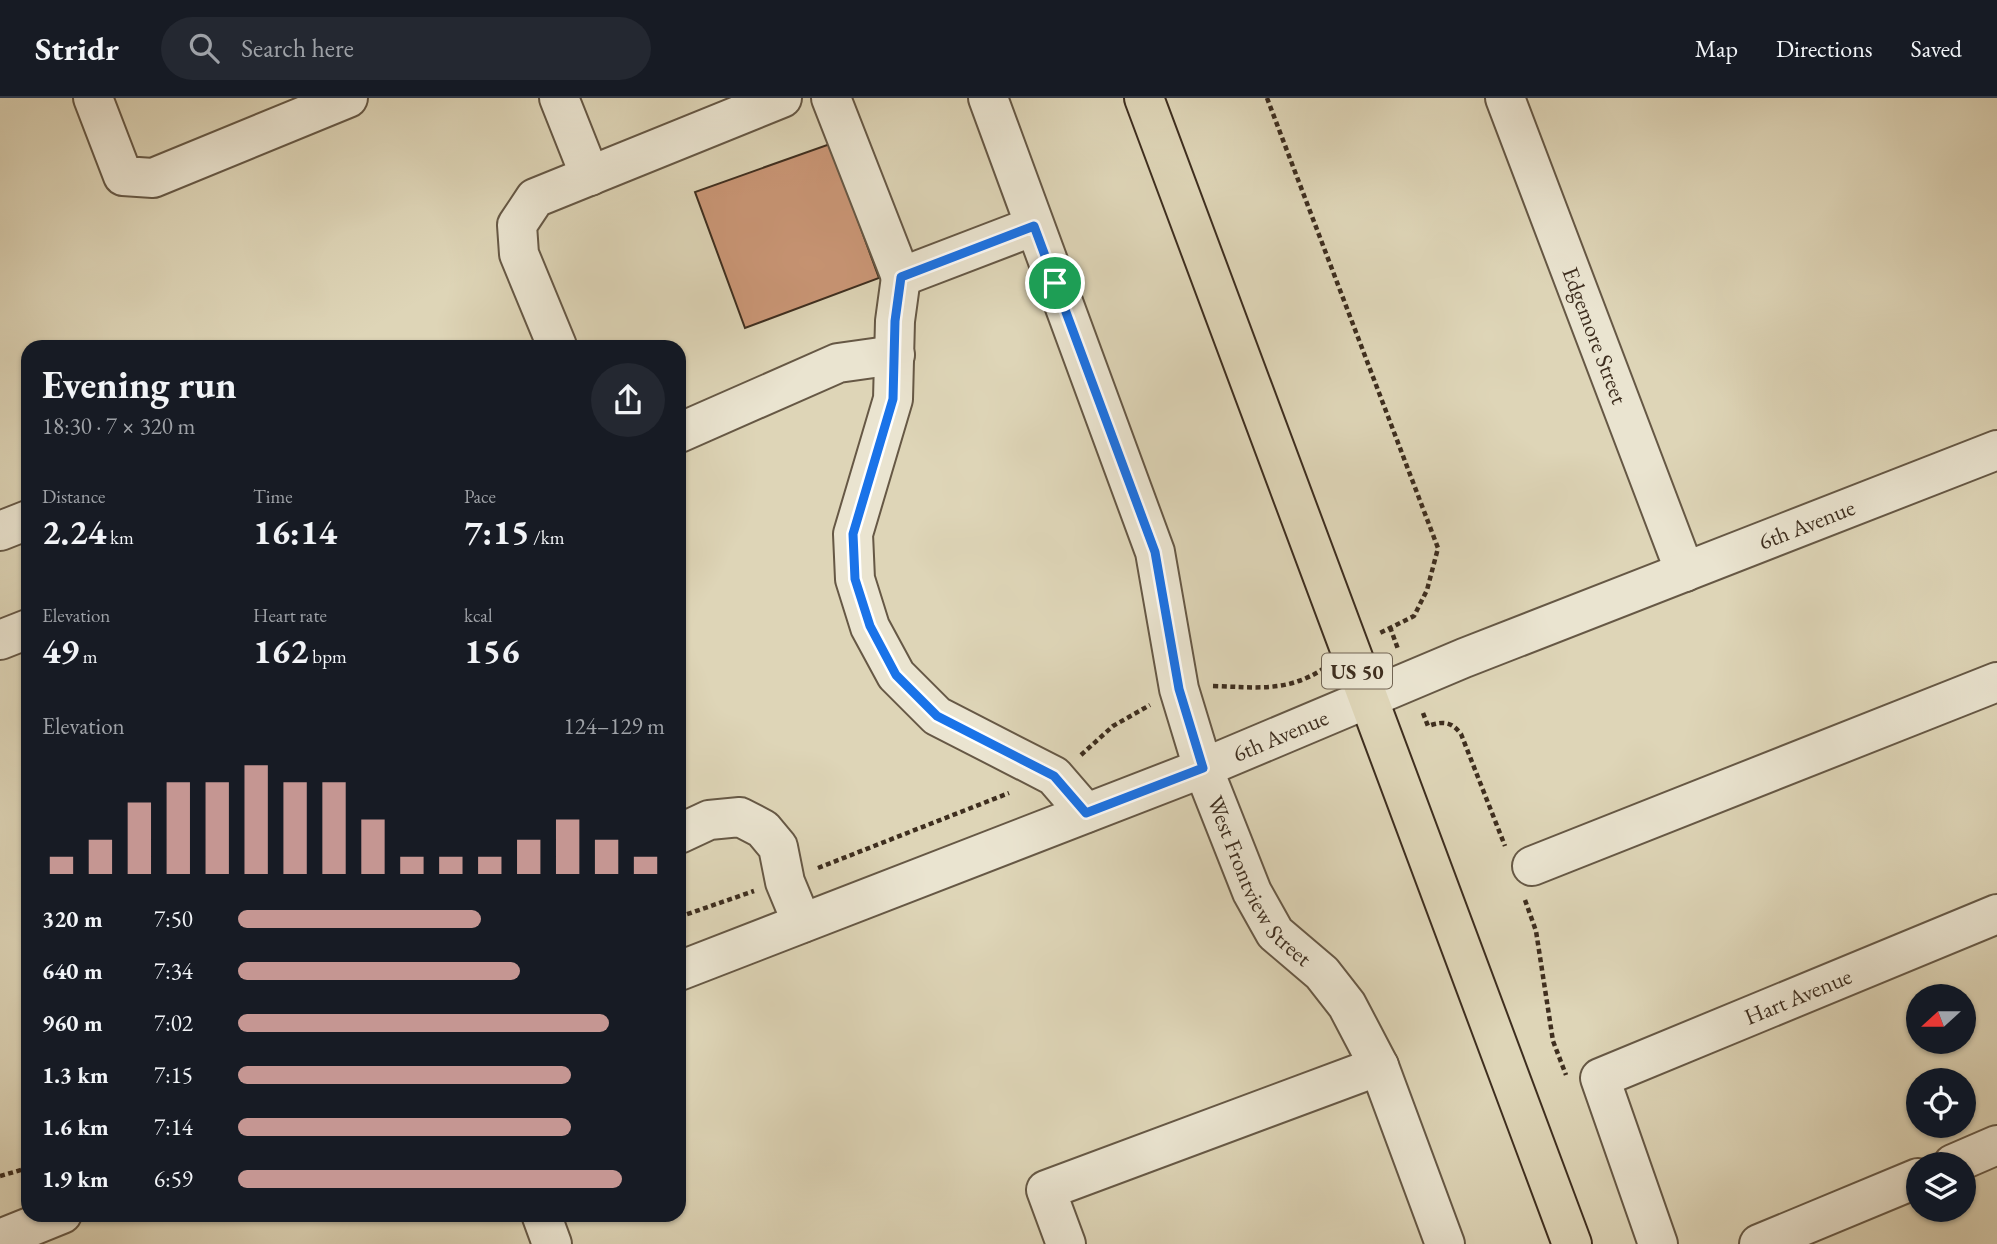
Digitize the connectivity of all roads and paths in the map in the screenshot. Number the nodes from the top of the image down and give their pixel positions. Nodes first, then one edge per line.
1 (93, 98) edge
2 (348, 98) edge
3 (559, 98) edge
4 (782, 98) edge
5 (831, 98) edge
6 (988, 98) edge
7 (1144, 98) edge
8 (1266, 98) edge
9 (1518, 102) edge
10 (590, 176) junction
11 (1034, 226) junction
12 (901, 277) junction
13 (555, 340) edge
14 (895, 355) junction
15 (686, 430) edge
16 (1997, 450) edge
17 (21, 523) edge
18 (0, 531) edge
19 (1685, 572) junction
20 (21, 632) edge
21 (0, 640) edge
22 (1410, 680) junction
23 (1997, 682) edge
24 (1367, 698) junction
25 (1203, 768) junction
26 (1010, 793) dead end
27 (1086, 813) junction
28 (686, 831) edge
29 (1522, 873) junction
30 (785, 882) junction
31 (1997, 914) edge
32 (686, 915) edge
33 (802, 923) junction
34 (686, 968) edge
35 (1379, 1066) junction
36 (1583, 1079) junction
37 (1997, 1145) edge
38 (1976, 1154) edge
39 (21, 1170) edge
40 (0, 1177) edge
41 (1906, 1183) edge
42 (42, 1222) edge
43 (544, 1222) edge
44 (0, 1239) edge
45 (552, 1244) edge
46 (1066, 1244) edge
47 (1445, 1244) edge
48 (1572, 1244) edge
49 (1658, 1244) edge
50 (1759, 1244) edge

1 - 2 street
3 - 10 street
4 - 10 street
5 - 12 street
6 - 11 street, West Frontview Street
7 - 24 highway, US 50
8 - 22 path
9 - 19 street, Edgemore Street
10 - 13 street
11 - 12 street
11 - 25 street, West Frontview Street
12 - 14 street
14 - 15 street
14 - 27 street
16 - 19 street, 6th Avenue
17 - 18 street
19 - 22 street, 6th Avenue
20 - 21 street
22 - 24 street, 6th Avenue
22 - 29 path
23 - 29 street
24 - 25 street, 6th Avenue
24 - 48 highway, US 50
25 - 27 street, 6th Avenue
25 - 35 street, West Frontview Street
26 - 30 path
27 - 33 street, 6th Avenue
28 - 30 street
29 - 36 path
30 - 32 path
30 - 33 street
31 - 36 street, Hart Avenue
33 - 34 street, 6th Avenue
35 - 46 street
35 - 47 street, West Frontview Street
36 - 49 street
37 - 38 street
39 - 40 path
41 - 50 street
42 - 44 street
43 - 45 street

